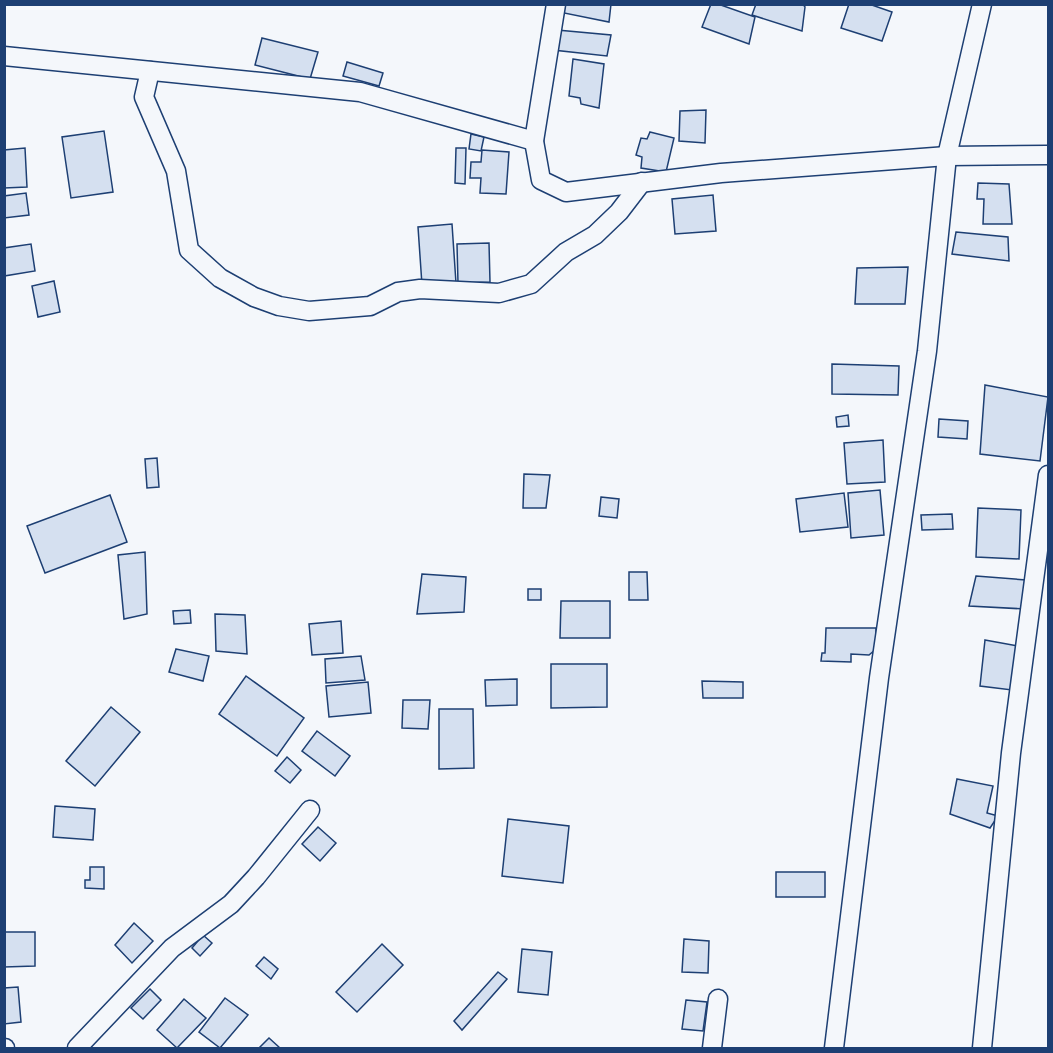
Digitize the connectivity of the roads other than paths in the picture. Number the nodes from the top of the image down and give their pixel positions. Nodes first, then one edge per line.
1 (556, 4) edge
2 (982, 4) edge
3 (4, 56) edge
4 (150, 71) junction
5 (534, 141) junction
6 (1048, 155) edge
7 (947, 156) junction
8 (642, 183) junction
9 (1048, 475) edge
10 (310, 810) dead end
11 (718, 999) dead end
12 (77, 1048) edge
13 (712, 1048) edge
14 (834, 1048) edge
15 (982, 1048) edge

1 - 5 street
2 - 7 street
3 - 4 street
4 - 5 street
4 - 8 street
5 - 8 street
6 - 7 street
7 - 8 street
7 - 14 street
9 - 15 street
10 - 12 street
11 - 13 street

